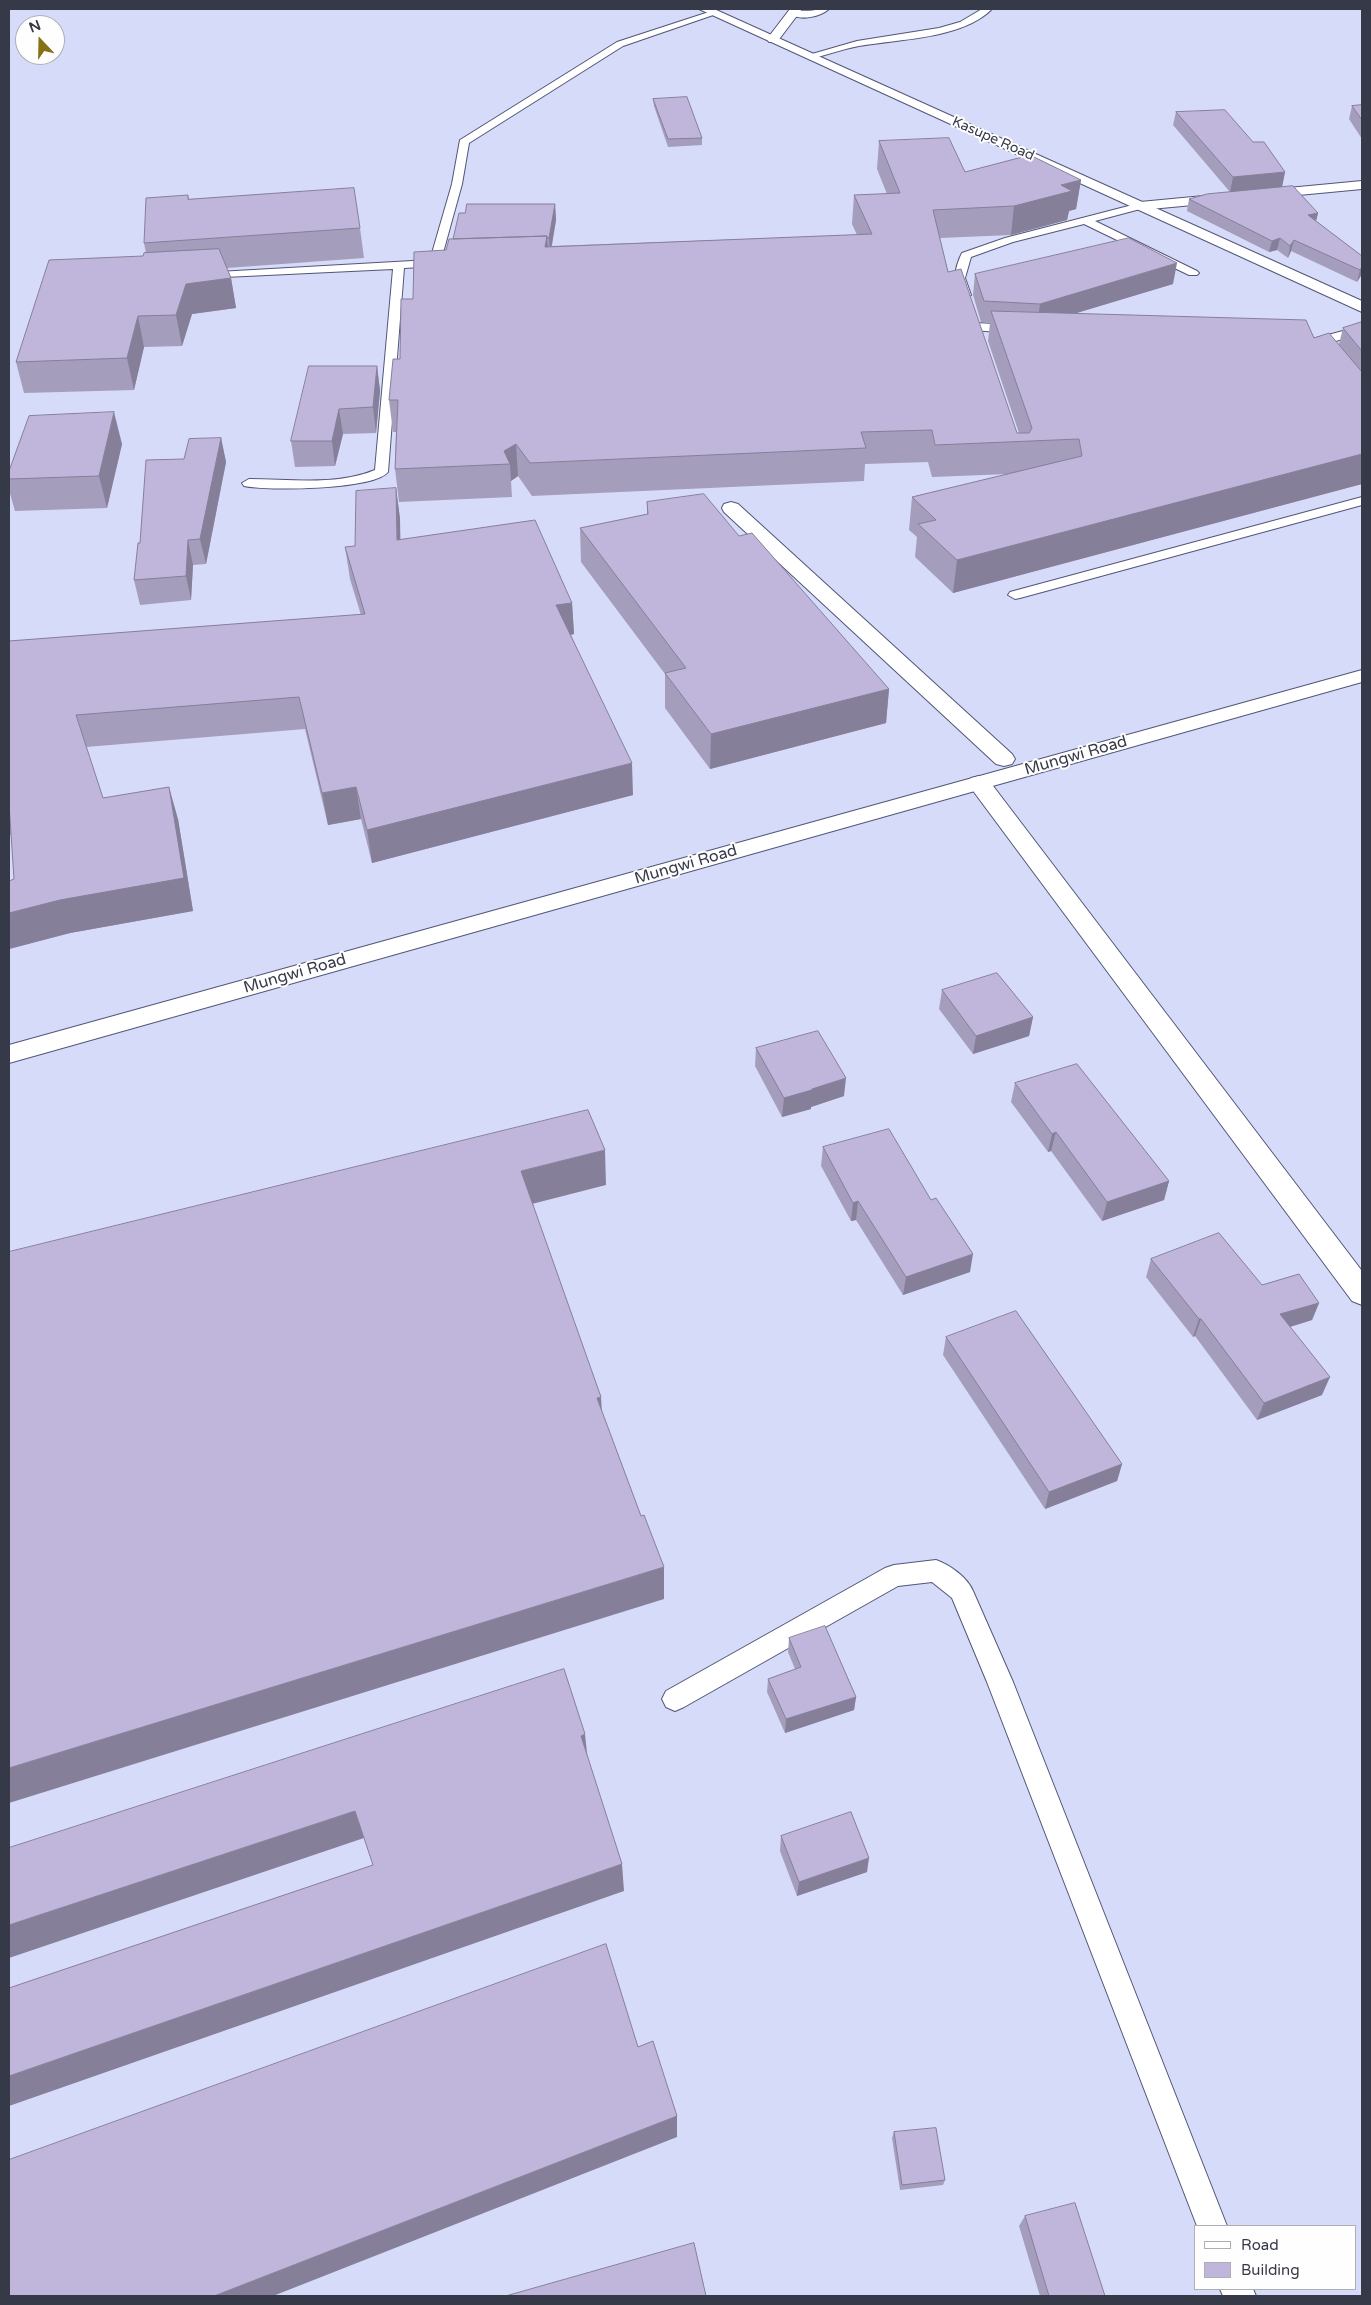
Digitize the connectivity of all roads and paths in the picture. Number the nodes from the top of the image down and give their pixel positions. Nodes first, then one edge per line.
1 (825, 9) edge
2 (988, 9) edge
3 (710, 11) edge
4 (795, 11) edge
5 (773, 39) junction
6 (810, 56) junction
7 (1362, 185) edge
8 (1140, 206) junction
9 (1084, 220) junction
10 (455, 262) edge
11 (435, 263) junction
12 (399, 264) junction
13 (1194, 274) dead end
14 (191, 276) edge
15 (1362, 307) edge
16 (1025, 329) edge
17 (1362, 330) edge
18 (1294, 343) edge
19 (249, 482) dead end
20 (1362, 501) edge
21 (731, 508) dead end
22 (1015, 596) dead end
23 (1362, 659) edge
24 (1362, 676) edge
25 (1004, 759) junction
26 (980, 783) junction
27 (9, 1037) edge
28 (9, 1054) edge
29 (1362, 1293) edge
30 (675, 1699) dead end
31 (1212, 2225) edge

1 - 4 lane
2 - 6 lane
3 - 5 street, Kasupe Road
3 - 11 lane
4 - 5 street
5 - 6 street, Kasupe Road
6 - 8 street, Kasupe Road
7 - 8 street
8 - 9 lane
8 - 15 street, Kasupe Road
9 - 13 lane
9 - 16 lane
10 - 11 lane
11 - 12 lane
12 - 14 lane
12 - 19 lane
17 - 18 lane
20 - 22 lane
21 - 25 street
23 - 25 street, Mungwi Road
24 - 26 street, Mungwi Road
25 - 27 street, Mungwi Road
26 - 28 street, Mungwi Road
26 - 29 street
30 - 31 lane

